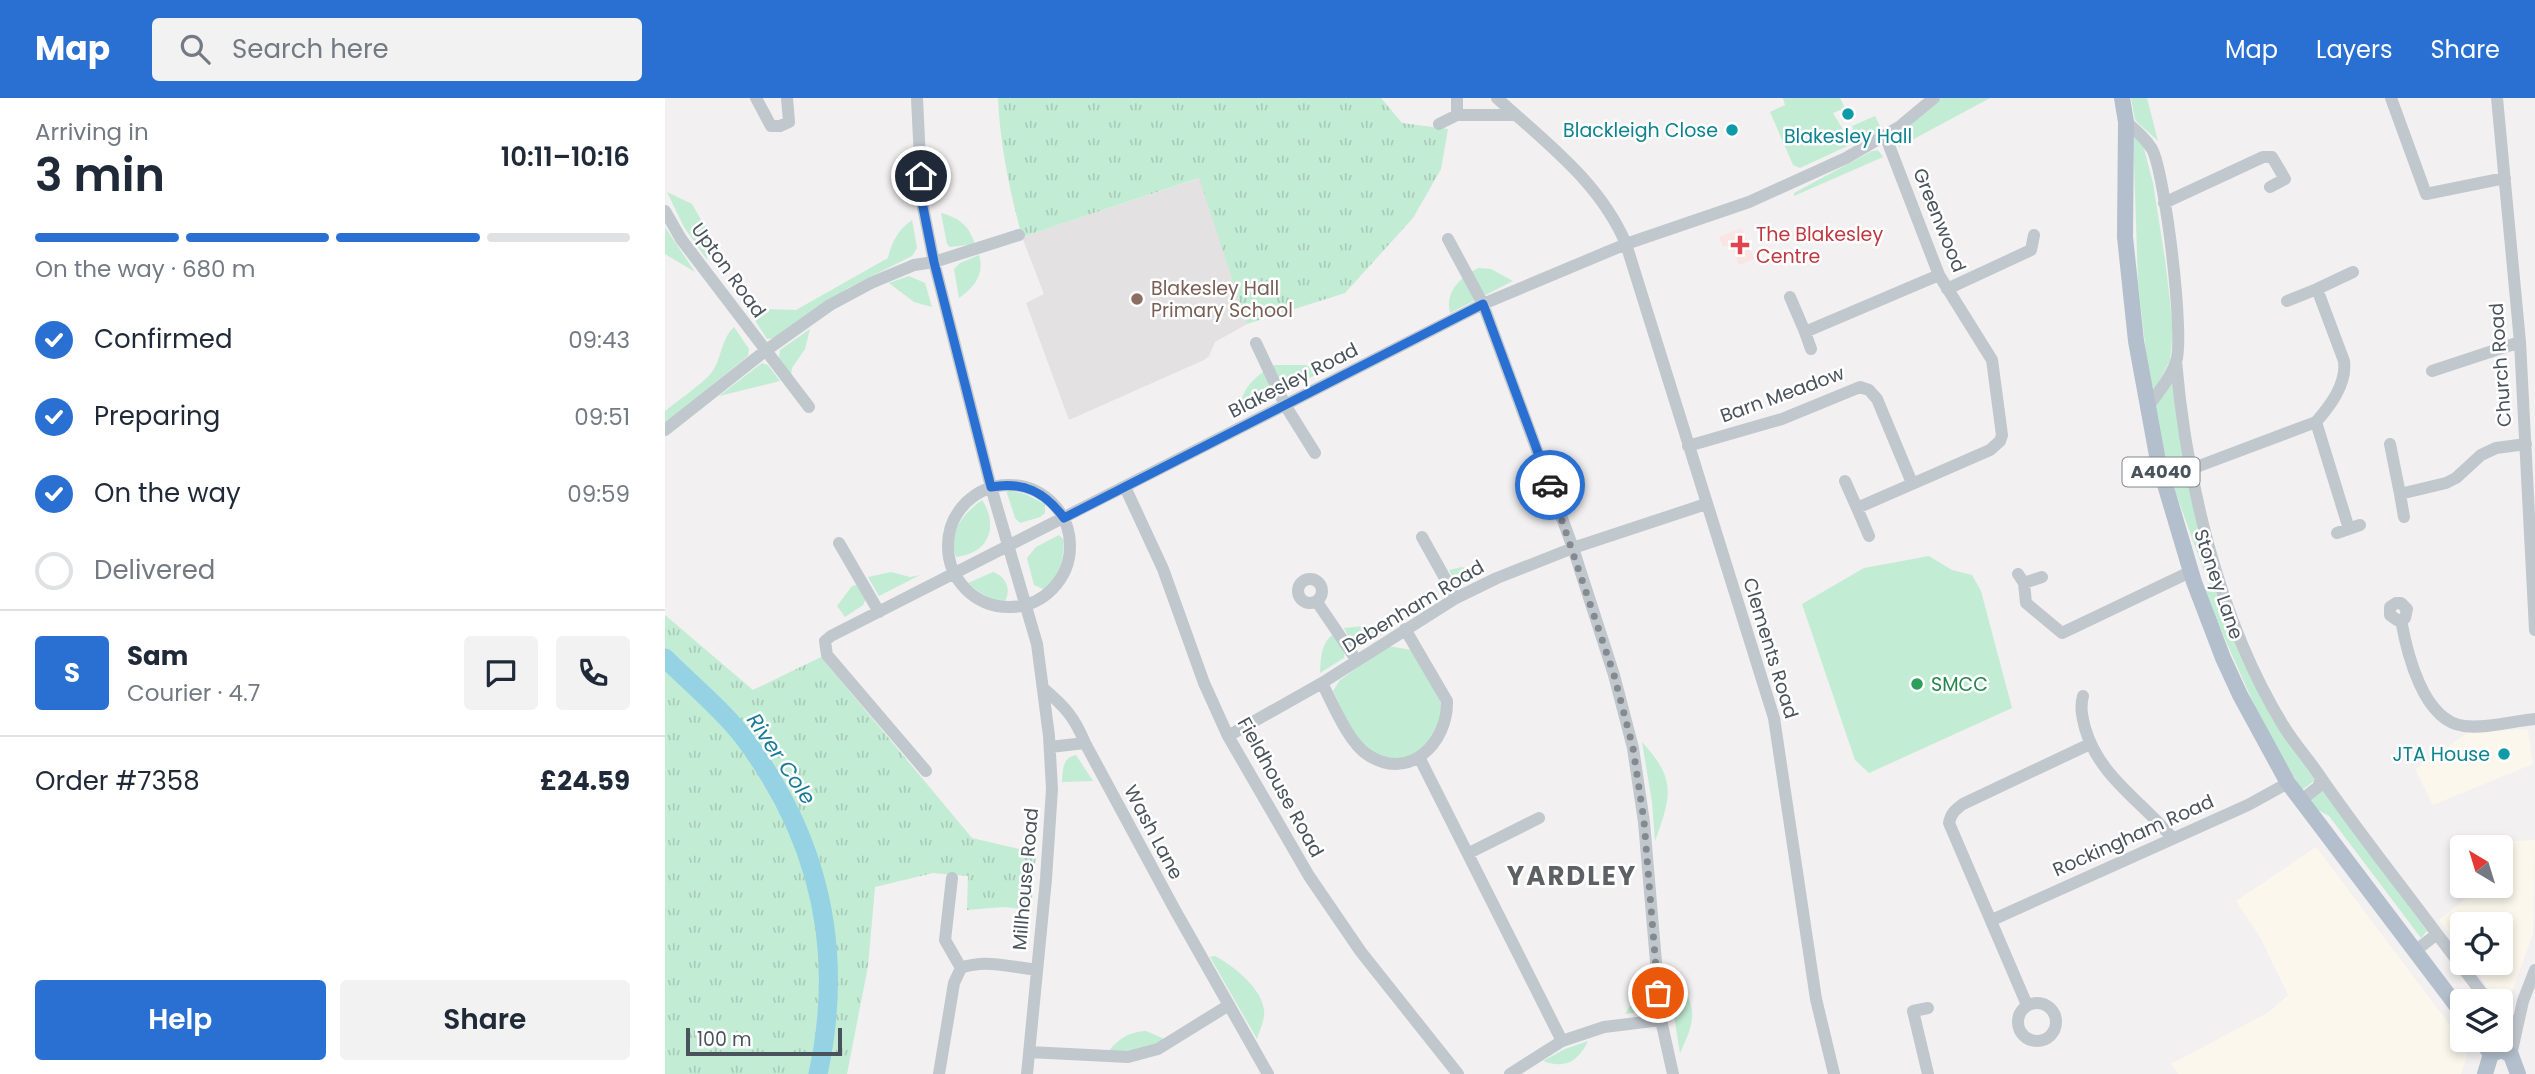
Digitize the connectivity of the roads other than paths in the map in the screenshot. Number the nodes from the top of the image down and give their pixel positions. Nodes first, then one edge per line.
1 (756, 98) edge
2 (787, 98) edge
3 (917, 98) edge
4 (1457, 98) edge
5 (1497, 98) edge
6 (1519, 98) edge
7 (1934, 98) edge
8 (2122, 98) edge
9 (2391, 98) edge
10 (2497, 98) edge
11 (1511, 111) junction
12 (1457, 115) junction
13 (2126, 122) junction
14 (1439, 124) dead end
15 (1885, 135) junction
16 (2505, 178) junction
17 (2270, 187) dead end
18 (2164, 203) junction
19 (665, 211) edge
20 (1019, 235) dead end
21 (2034, 235) dead end
22 (1448, 239) dead end
23 (1626, 244) junction
24 (934, 262) junction
25 (2353, 272) dead end
26 (1939, 275) junction
27 (1947, 289) junction
28 (2317, 289) junction
29 (1790, 297) dead end
30 (2287, 301) dead end
31 (1483, 304) junction
32 (1805, 332) junction
33 (2520, 342) junction
34 (1256, 343) dead end
35 (1811, 349) dead end
36 (765, 351) junction
37 (2176, 361) junction
38 (2432, 371) dead end
39 (2529, 379) edge
40 (1285, 405) junction
41 (809, 407) dead end
42 (2147, 408) junction
43 (2316, 422) junction
44 (665, 430) edge
45 (2390, 444) dead end
46 (2526, 444) junction
47 (1688, 446) junction
48 (1315, 453) dead end
49 (2190, 469) junction
50 (1845, 481) dead end
51 (1912, 483) junction
52 (991, 487) junction
53 (1125, 488) junction
54 (2400, 494) junction
55 (1706, 504) junction
56 (1857, 508) junction
57 (2404, 517) dead end
58 (1064, 518) junction
59 (2349, 529) dead end
60 (2532, 531) edge
61 (1869, 536) dead end
62 (1422, 537) dead end
63 (839, 543) dead end
64 (1007, 547) junction
65 (1573, 548) junction
66 (954, 574) junction
67 (2217, 574) junction
68 (2042, 577) dead end
69 (2192, 577) junction
70 (1456, 598) junction
71 (1317, 602) dead end
72 (1024, 605) junction
73 (879, 612) junction
74 (2401, 620) dead end
75 (1405, 629) junction
76 (2535, 630) edge
77 (1357, 660) junction
78 (1322, 683) junction
79 (1043, 688) junction
80 (2084, 696) dead end
81 (2535, 719) edge
82 (1229, 736) junction
83 (1085, 743) junction
84 (2090, 744) junction
85 (1050, 747) junction
86 (1419, 757) junction
87 (926, 771) dead end
88 (2321, 779) junction
89 (2288, 783) junction
90 (2300, 801) junction
91 (1539, 818) dead end
92 (2172, 838) junction
93 (1469, 853) junction
94 (952, 878) dead end
95 (1992, 919) junction
96 (2437, 934) junction
97 (2415, 951) junction
98 (961, 968) junction
99 (1037, 970) junction
100 (2535, 970) edge
101 (2479, 989) edge
102 (2450, 997) edge
103 (1229, 1005) junction
104 (2027, 1005) dead end
105 (1928, 1008) dead end
106 (1661, 1020) junction
107 (2513, 1022) edge
108 (2517, 1023) junction
109 (1562, 1041) junction
110 (1028, 1052) junction
111 (2491, 1054) joint
112 (2511, 1055) junction
113 (939, 1074) edge
114 (1027, 1074) edge
115 (1268, 1074) edge
116 (1458, 1074) edge
117 (1510, 1074) edge
118 (1673, 1074) edge
119 (1834, 1074) edge
120 (1928, 1074) edge
121 (2485, 1074) edge
122 (2518, 1074) edge

1 - 2 street
3 - 24 street
4 - 12 street
5 - 11 street, Clements Road
6 - 11 street
7 - 15 street, Blakesley Road
8 - 13 main road, Stoney Lane / A4040
9 - 16 street
10 - 16 street, Church Road
11 - 12 street
11 - 23 street, Clements Road
12 - 14 street
13 - 18 street
13 - 42 main road, Stoney Lane / A4040
15 - 23 street, Blakesley Road
15 - 26 street, Greenwood
16 - 33 street, Church Road
17 - 18 street
18 - 37 street
19 - 36 street, Upton Road
20 - 24 street
21 - 27 street
22 - 31 street
23 - 31 street, Blakesley Road
23 - 47 street, Clements Road
24 - 36 street
24 - 52 street
25 - 28 street
26 - 27 street, Greenwood
26 - 32 street
27 - 51 street, Greenwood
28 - 30 street
28 - 43 street
29 - 32 street
31 - 40 street, Blakesley Road
31 - 65 street
32 - 35 street
33 - 38 street
33 - 39 street, Church Road
34 - 40 street
36 - 41 street, Upton Road
36 - 44 street
37 - 42 street
37 - 49 street
39 - 46 street, Church Road
40 - 48 street
40 - 53 street, Blakesley Road
42 - 69 main road, Stoney Lane / A4040
43 - 49 street
43 - 59 street
45 - 54 street
46 - 54 street
46 - 60 street, Church Road
47 - 51 street, Barn Meadow
47 - 55 street, Clements Road
49 - 67 street
50 - 56 street
51 - 56 street, Greenwood
52 - 58 street
52 - 64 street
52 - 66 street
53 - 58 street, Blakesley Road
53 - 82 street, Fieldhouse Road
54 - 57 street
55 - 65 street, Debenham Road
55 - 119 street, Clements Road
56 - 61 street
58 - 64 street, Blakesley Road
58 - 72 street
60 - 76 street, Church Road
62 - 70 street
63 - 73 street
64 - 66 street, Blakesley Road
64 - 72 street
65 - 70 street, Debenham Road
65 - 106 street
66 - 72 street
66 - 73 street, Blakesley Road
67 - 69 street
67 - 88 street
68 - 69 street
69 - 89 main road, Stoney Lane / A4040
70 - 75 street, Debenham Road
71 - 77 street
72 - 79 street
73 - 87 street, Blakesley Road
74 - 81 street
75 - 77 street, Debenham Road
75 - 86 street
77 - 78 street, Debenham Road
78 - 82 street, Debenham Road
78 - 86 street
79 - 83 street, Wash Lane
79 - 85 street, Millhouse Road
80 - 84 street
82 - 116 street, Fieldhouse Road
83 - 85 street
83 - 103 street, Wash Lane
84 - 92 street
84 - 95 street
85 - 99 street, Millhouse Road
86 - 93 street
88 - 90 street
88 - 96 street
89 - 90 main road, Stoney Lane / A4040
89 - 92 street, Rockingham Road
90 - 97 main road, Stoney Lane / A4040
91 - 93 street
92 - 95 street, Rockingham Road
93 - 109 street
94 - 98 street
95 - 104 street
96 - 97 street
96 - 101 street
97 - 102 main road, Stoney Lane / A4040
98 - 99 street
98 - 113 street
99 - 110 street, Millhouse Road
100 - 108 street
103 - 110 street
103 - 115 street, Wash Lane
105 - 120 street
106 - 109 street
106 - 118 street
107 - 108 street
108 - 112 street
109 - 117 street
110 - 114 street, Millhouse Road
111 - 112 main road
111 - 121 main road
112 - 122 main road

